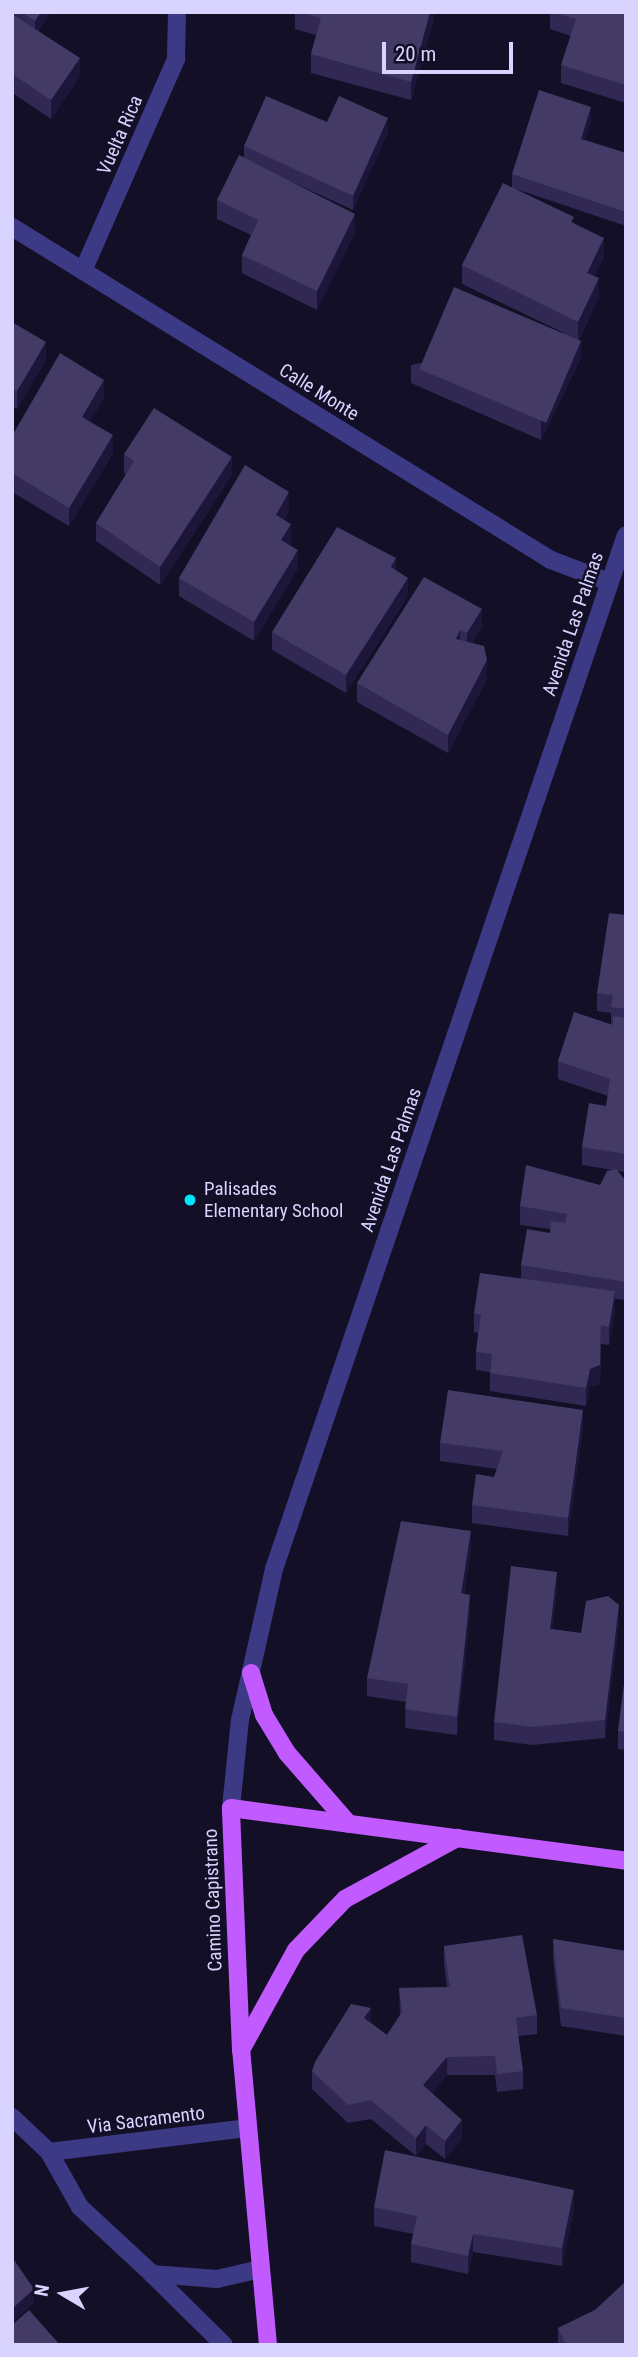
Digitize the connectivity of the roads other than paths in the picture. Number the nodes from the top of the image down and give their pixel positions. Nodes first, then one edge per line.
1 (177, 12) edge
2 (12, 227) edge
3 (83, 271) junction
4 (626, 535) edge
5 (610, 582) junction
6 (251, 1673) junction
7 (230, 1808) junction
8 (349, 1824) junction
9 (457, 1838) junction
10 (626, 1861) edge
11 (241, 2050) junction
12 (12, 2117) edge
13 (247, 2128) junction
14 (49, 2152) junction
15 (260, 2269) junction
16 (152, 2274) junction
17 (224, 2345) edge
18 (268, 2345) edge

1 - 3 street, Vuelta Rica
2 - 3 street, Calle Monte
3 - 5 street, Calle Monte
4 - 5 street, Avenida Las Palmas
5 - 6 street, Avenida Las Palmas
6 - 7 street, Avenida Las Palmas
6 - 8 main road
7 - 8 main road, Camino Capistrano
7 - 11 main road, Camino Capistrano
8 - 9 main road, Camino Capistrano
9 - 10 main road, Camino Capistrano
9 - 11 main road
11 - 13 main road, Camino Capistrano
12 - 14 street
13 - 14 street, Via Sacramento
13 - 15 main road, Camino Capistrano
14 - 16 street
15 - 16 street
15 - 18 main road, Camino Capistrano
16 - 17 street

